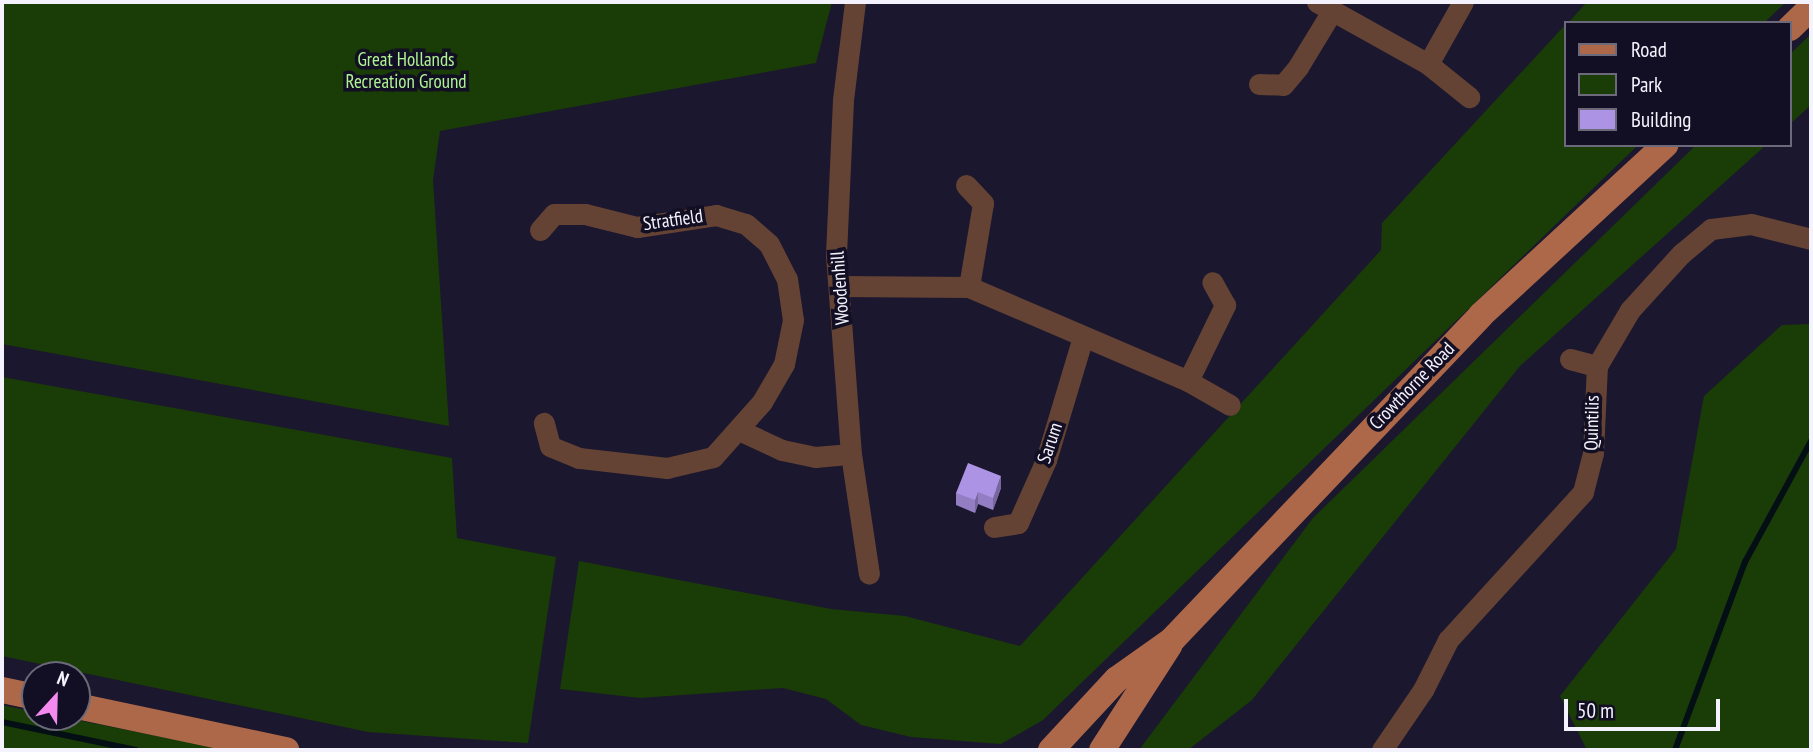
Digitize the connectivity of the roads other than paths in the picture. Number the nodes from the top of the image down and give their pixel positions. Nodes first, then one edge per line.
1 (855, 2) edge
2 (1463, 2) edge
3 (1324, 6) edge
4 (1811, 8) edge
5 (1792, 26) edge
6 (1428, 64) junction
7 (1259, 84) dead end
8 (1469, 97) dead end
9 (1663, 147) edge
10 (966, 184) dead end
11 (540, 230) dead end
12 (1811, 239) edge
13 (1212, 282) dead end
14 (839, 286) junction
15 (969, 287) junction
16 (1083, 337) junction
17 (1570, 359) dead end
18 (1597, 366) junction
19 (1188, 381) junction
20 (1230, 405) dead end
21 (544, 423) dead end
22 (741, 431) junction
23 (851, 454) junction
24 (994, 527) dead end
25 (869, 574) dead end
26 (1172, 640) junction
27 (2, 690) edge
28 (21, 694) edge
29 (91, 709) edge
30 (1119, 720) junction
31 (1058, 742) edge
32 (1394, 746) edge
33 (286, 750) edge
34 (1030, 750) edge
35 (1087, 750) edge
36 (1102, 750) edge

1 - 14 street, Woodenhill
2 - 6 street
3 - 6 street
3 - 7 street
4 - 5 main road
6 - 8 street
9 - 26 main road, Crowthorne Road
10 - 15 street
11 - 22 street, Stratfield
12 - 18 street, Quintilis
13 - 19 street
14 - 15 street
14 - 23 street, Woodenhill
15 - 16 street
16 - 19 street
16 - 24 street, Sarum
17 - 18 street
18 - 32 street, Quintilis
19 - 20 street
21 - 22 street, Stratfield
22 - 23 street
23 - 25 street, Woodenhill
26 - 30 main road, Crowthorne Road
26 - 31 main road, Crowthorne Road
27 - 28 main road
29 - 33 main road
30 - 35 main road
30 - 36 main road, Crowthorne Road
31 - 34 main road

